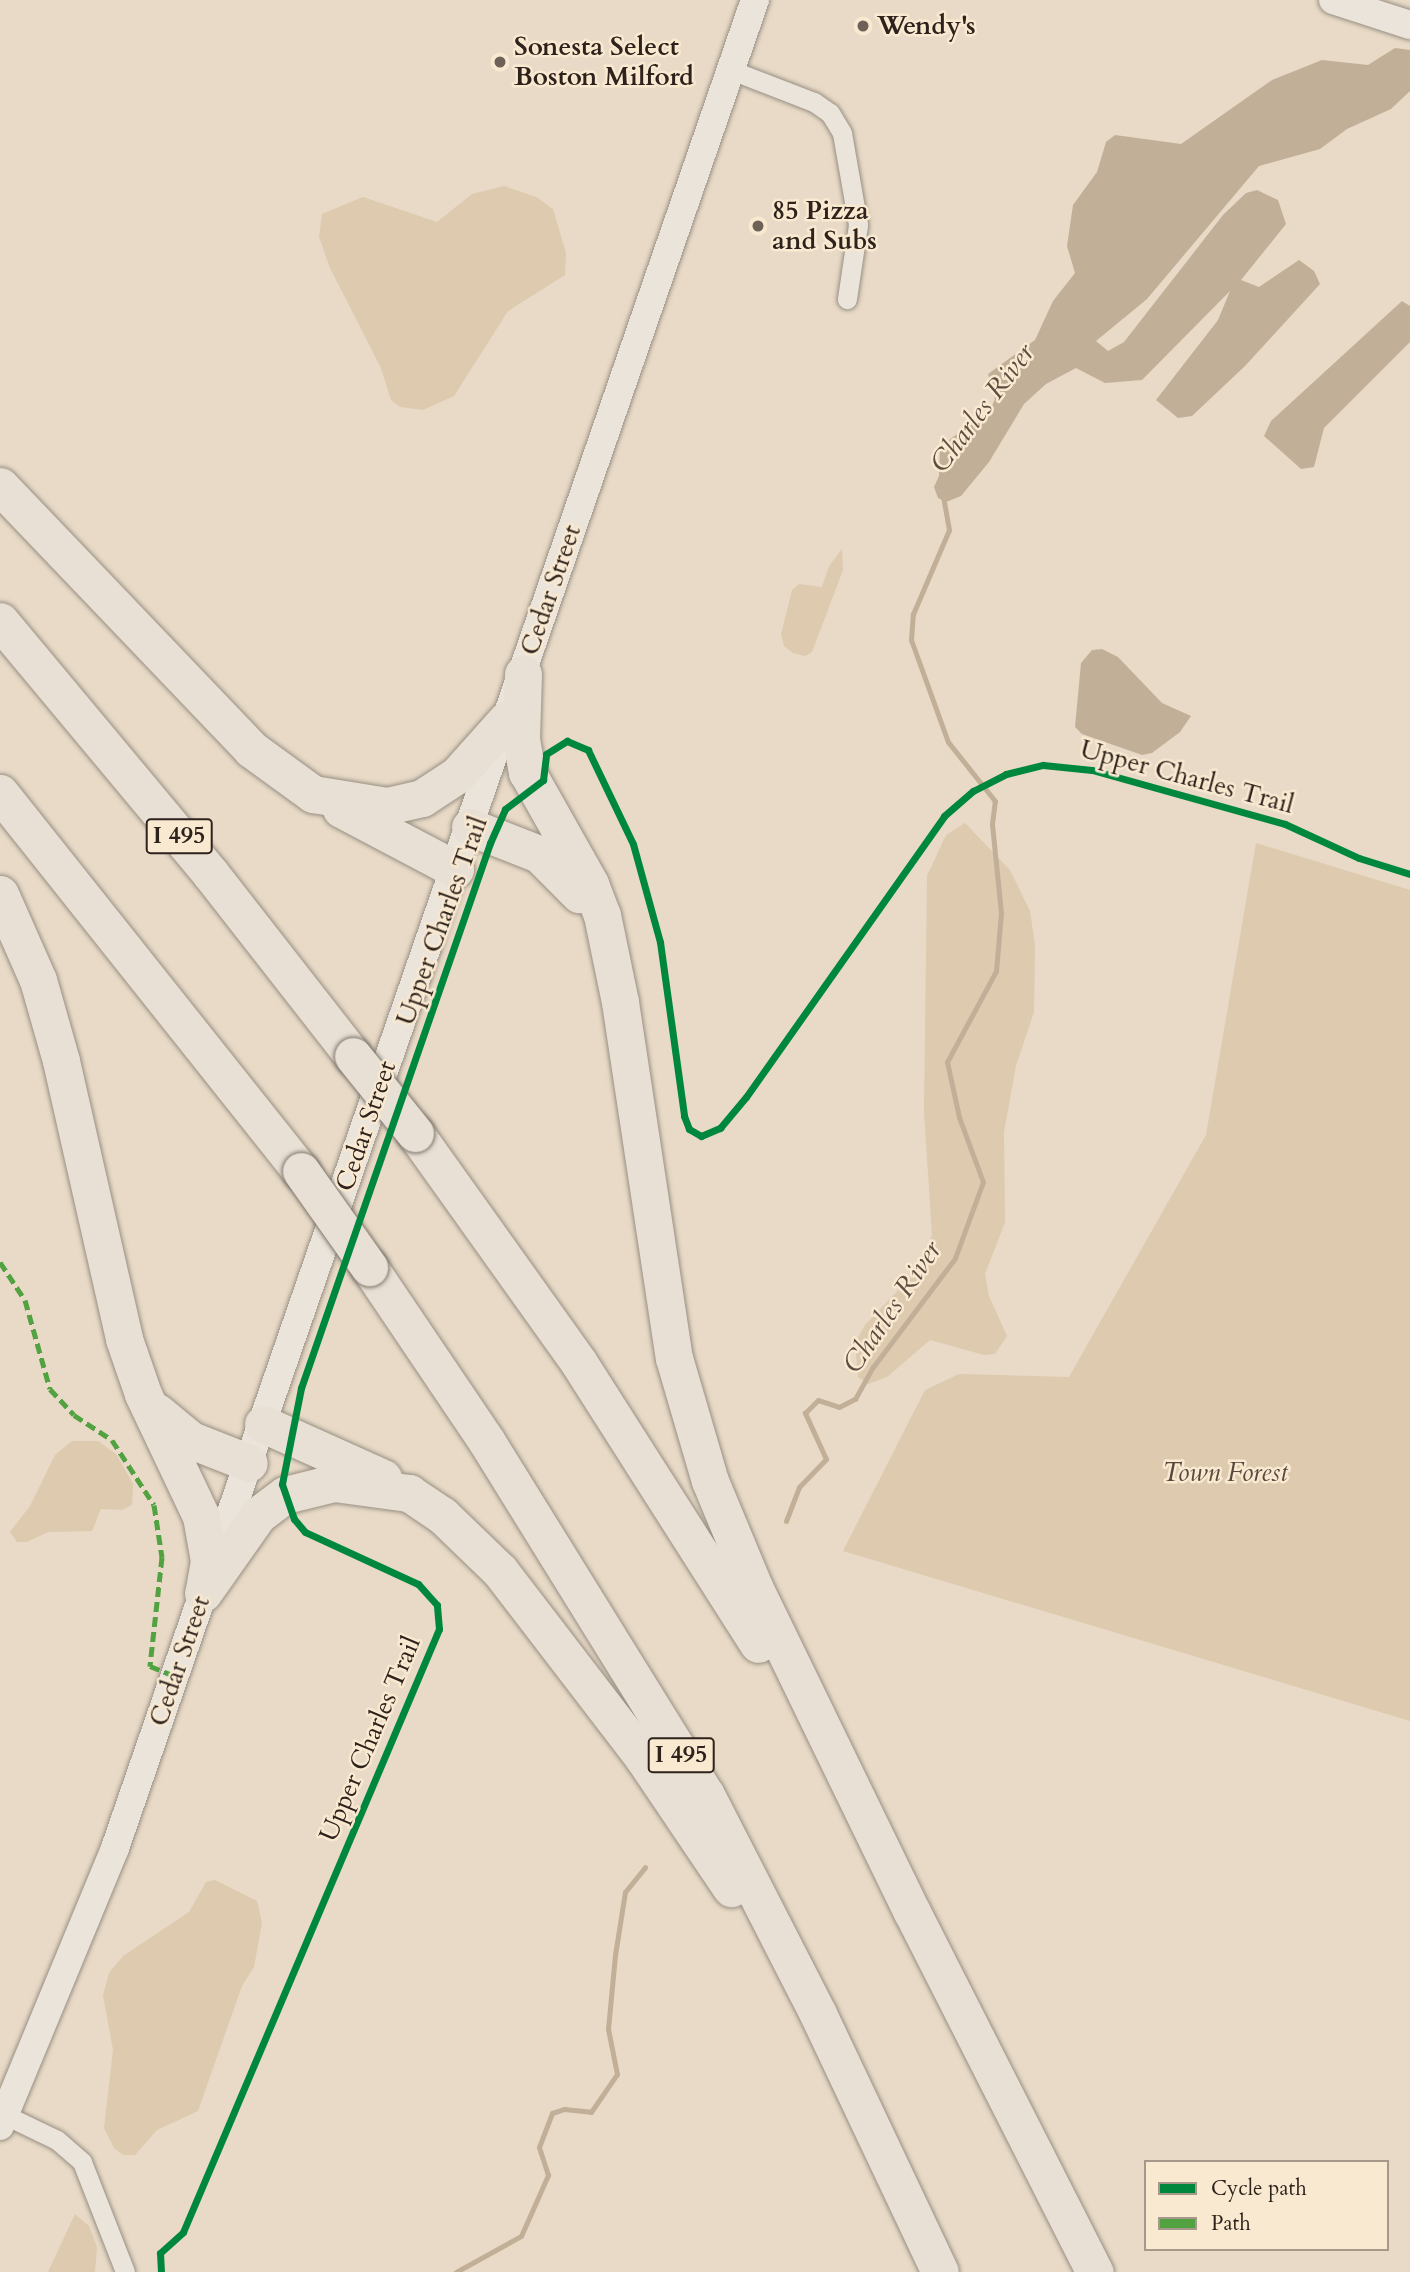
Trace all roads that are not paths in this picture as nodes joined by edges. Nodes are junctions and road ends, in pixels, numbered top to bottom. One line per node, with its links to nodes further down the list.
1 (755, 0): 4 (main road, Cedar Street)
2 (1333, 0): 3 (main road)
3 (1410, 25)
4 (731, 70): 5 (street); 8 (main road, Cedar Street)
5 (847, 299)
6 (0, 486): 11 (highway)
7 (0, 621): 21 (highway, I 495, bridge)
8 (523, 674): 9 (main road, Cedar Street); 15 (highway)
9 (507, 719): 11 (highway); 12 (main road, Cedar Street)
10 (0, 793): 22 (highway, I 495, bridge)
11 (313, 794): 13 (highway)
12 (470, 827): 13 (main road, Cedar Street); 15 (highway)
13 (455, 869): 17 (main road, Cedar Street)
14 (0, 894): 16 (highway)
15 (607, 944): 21 (highway)
16 (143, 1394): 18 (highway); 20 (highway)
17 (263, 1424): 18 (main road, Cedar Street); 19 (highway)
18 (249, 1463): 20 (main road, Cedar Street)
19 (409, 1493): 20 (highway); 22 (highway)
20 (203, 1593): 23 (main road, Cedar Street)
21 (912, 1912): 26 (highway, I 495)
22 (818, 2014): 25 (highway, I 495)
23 (2, 2120): 24 (street)
24 (125, 2272)
25 (940, 2272)
26 (1094, 2272)

